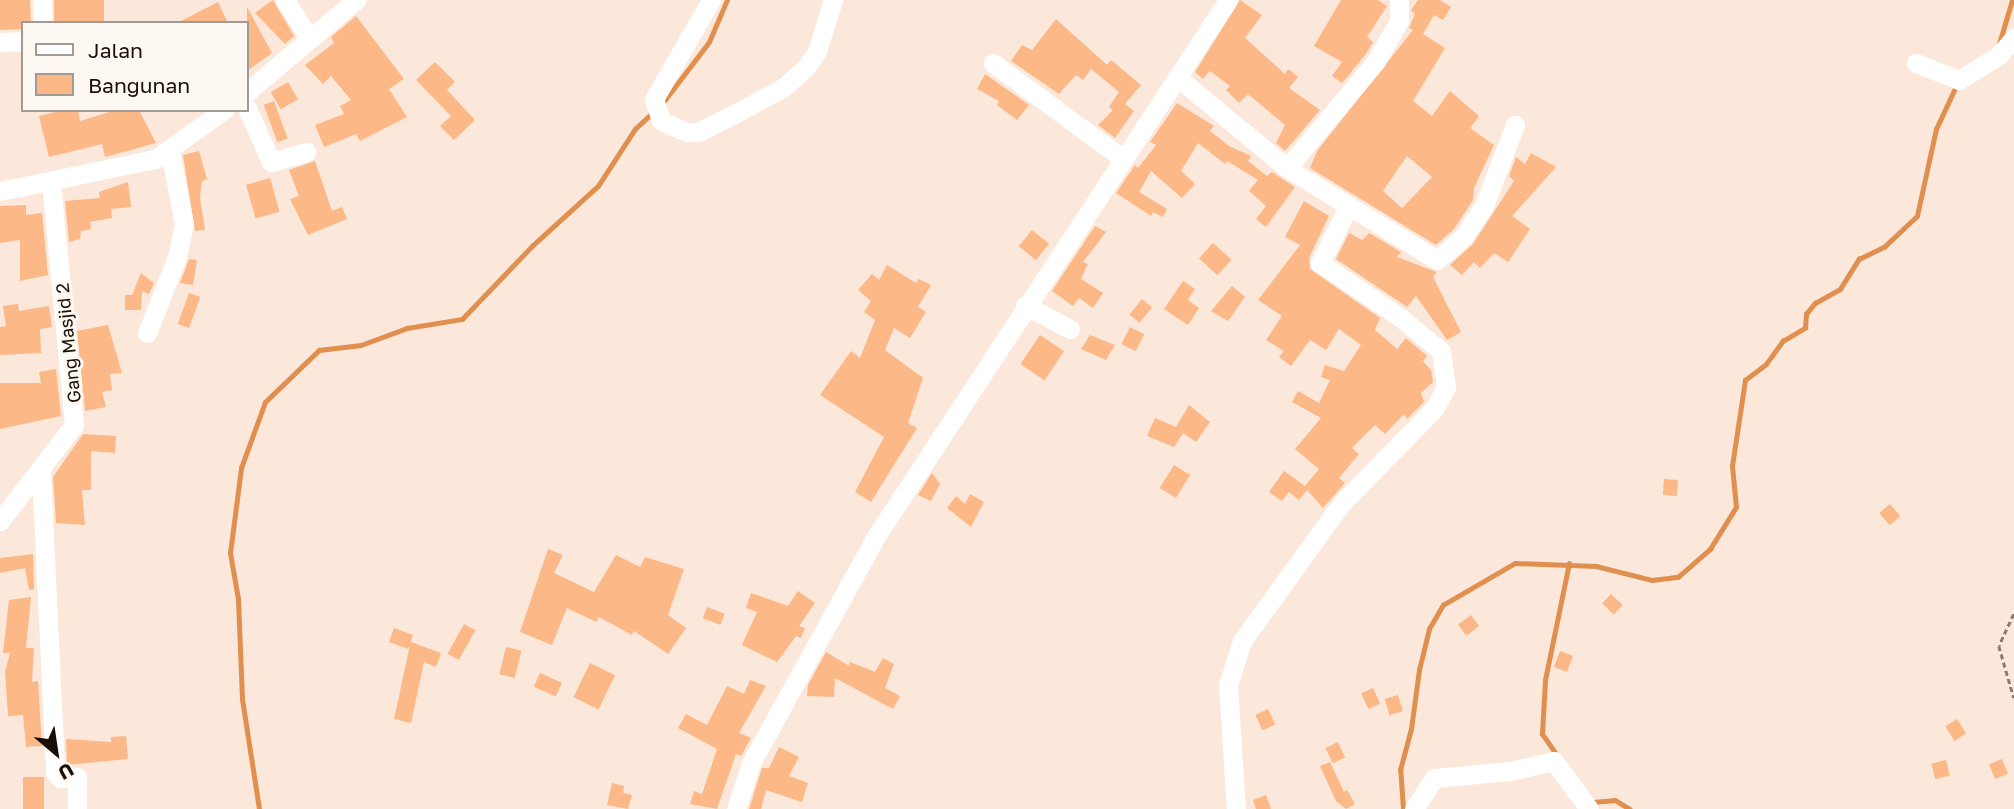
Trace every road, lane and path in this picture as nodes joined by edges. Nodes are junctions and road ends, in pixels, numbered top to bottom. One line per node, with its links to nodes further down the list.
1 (42, 0): 8 (street)
2 (285, 0): 9 (street)
3 (356, 0): 9 (street)
4 (711, 0): 5 (street)
5 (834, 0)
6 (1399, 0): 23 (street)
7 (1226, 1): 15 (street)
8 (43, 21)
9 (310, 38): 16 (street)
10 (2014, 38): 14 (street)
11 (21, 41): 12 (street)
12 (0, 42)
13 (993, 62): 22 (street)
14 (1916, 63)
15 (1177, 78): 22 (street); 23 (street)
16 (248, 91)
17 (248, 110): 21 (street)
18 (221, 112): 20 (street)
19 (1515, 125): 26 (street)
20 (170, 151): 24 (street); 29 (street)
21 (307, 152)
22 (1122, 158): 27 (street)
23 (1287, 169): 26 (street)
24 (51, 182): 25 (street); 30 (street, Gang Masjid 2)
25 (0, 191)
26 (1348, 206): 36 (street)
27 (1025, 305): 28 (street); 35 (street)
28 (1070, 329)
29 (147, 333)
30 (41, 472): 31 (street, Gang Masjid 2); 34 (street)
31 (0, 521)
32 (2014, 614): 33 (path)
33 (2014, 698)
34 (77, 809)
35 (736, 809)
36 (1236, 809)
37 (1414, 809): 38 (street)
38 (1589, 809)

